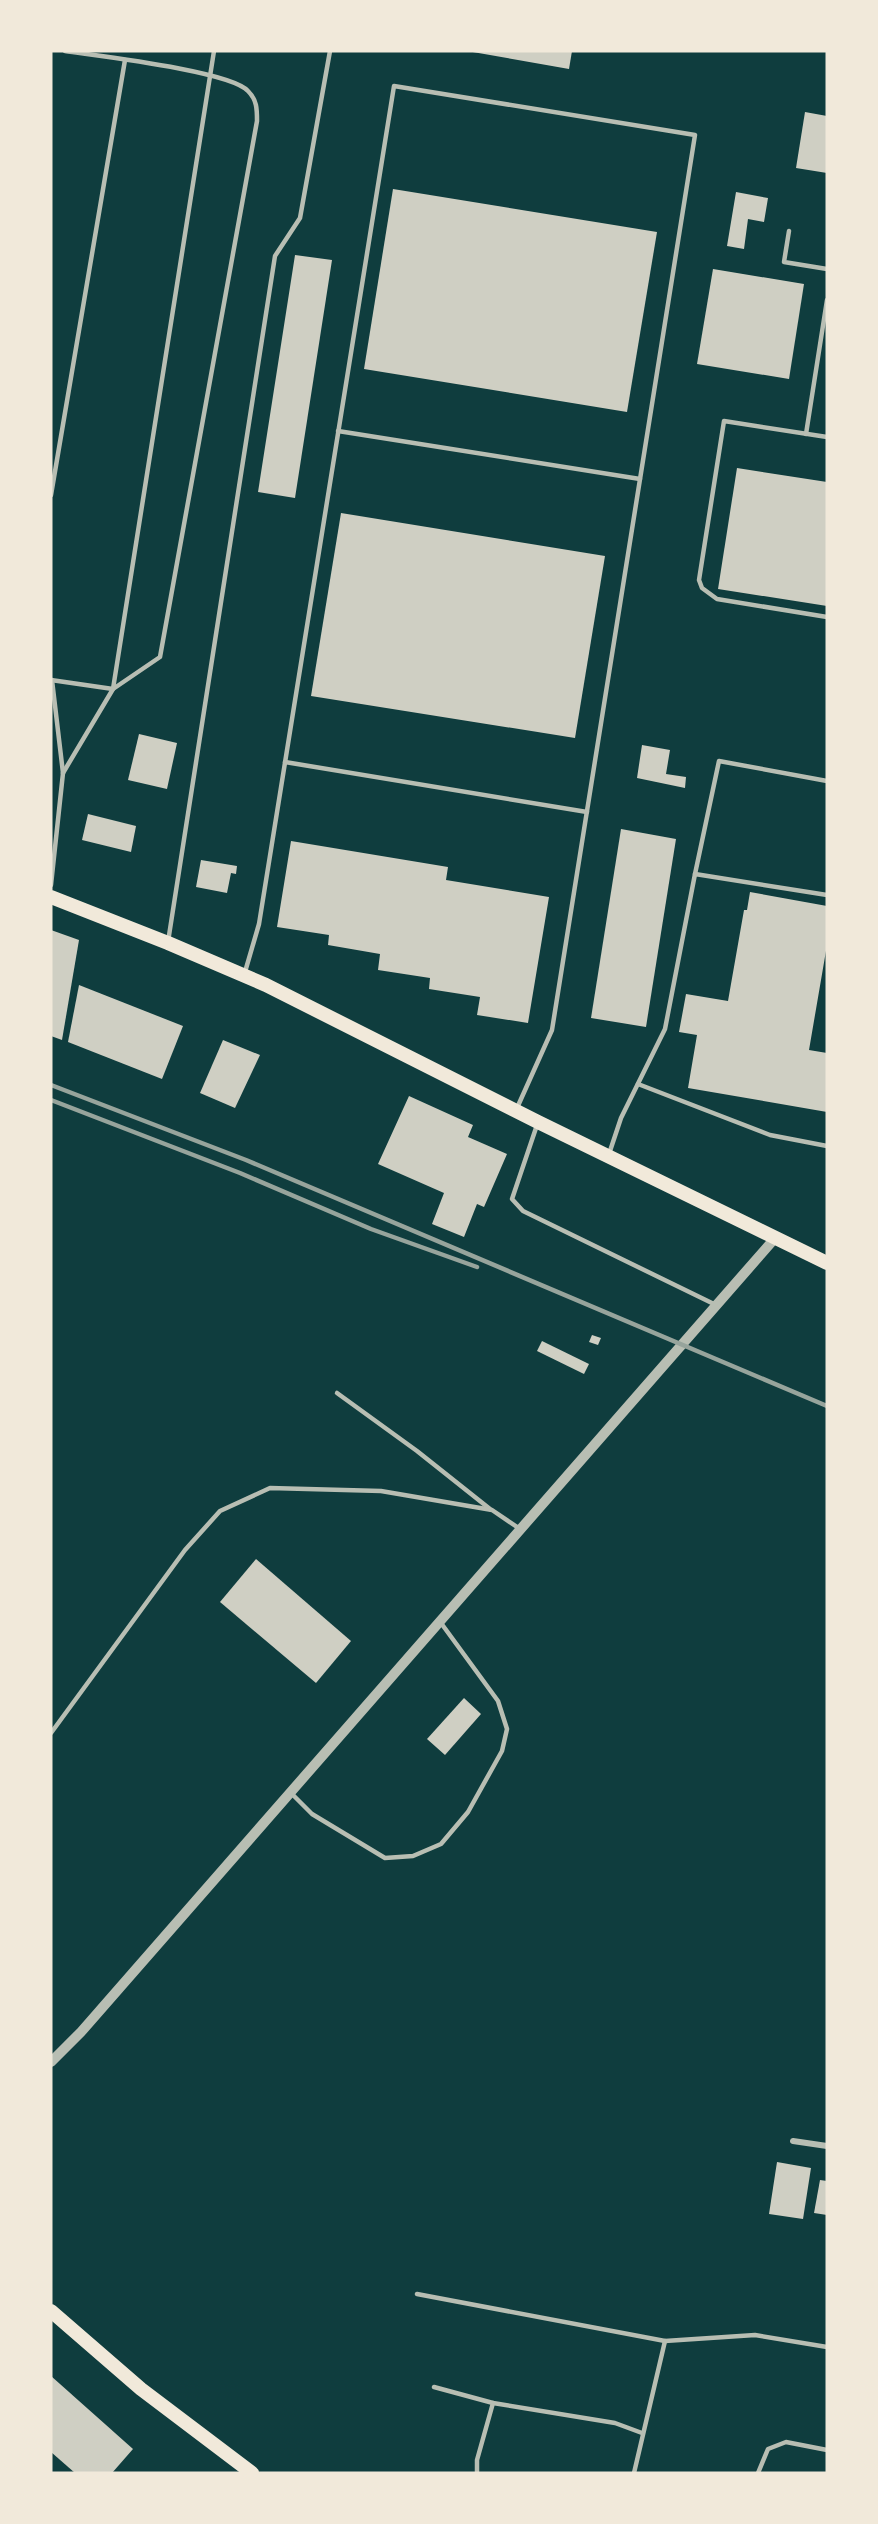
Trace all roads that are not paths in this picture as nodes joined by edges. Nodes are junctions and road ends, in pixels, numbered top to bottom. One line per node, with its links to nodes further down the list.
1 (65, 51): 4 (lane)
2 (214, 51): 5 (lane)
3 (330, 51): 25 (lane)
4 (125, 60): 5 (lane); 13 (lane)
5 (211, 75): 16 (lane); 16 (lane)
6 (789, 231): 7 (lane)
7 (827, 269)
8 (827, 300): 10 (lane)
9 (338, 430): 12 (lane); 12 (lane); 17 (lane)
10 (806, 434): 11 (lane); 14 (lane)
11 (827, 437)
12 (640, 479): 20 (lane)
13 (51, 495)
14 (827, 617)
15 (52, 680): 16 (lane); 18 (lane)
16 (113, 689): 18 (lane)
17 (285, 762): 20 (lane); 26 (lane)
18 (63, 773): 22 (lane)
19 (827, 781): 21 (lane)
20 (587, 812): 28 (lane)
21 (695, 874): 23 (lane); 27 (lane)
22 (51, 885)
23 (827, 895)
24 (51, 897): 25 (main road)
25 (168, 943): 26 (main road)
26 (244, 975): 28 (main road)
27 (638, 1083): 30 (lane); 31 (lane)
28 (516, 1110): 29 (main road)
29 (538, 1122): 31 (main road); 34 (lane)
30 (827, 1146)
31 (608, 1156): 32 (main road)
32 (776, 1237): 33 (main road); 34 (street)
33 (827, 1263)
34 (716, 1305): 37 (street)
35 (337, 1393): 36 (lane)
36 (492, 1510): 37 (lane); 39 (lane)
37 (520, 1529): 38 (street)
38 (439, 1621): 40 (street); 40 (lane)
39 (51, 1733)
40 (289, 1791): 41 (street)
41 (51, 2062)
42 (793, 2141): 43 (street)
43 (827, 2146)
44 (417, 2294): 46 (lane)
45 (51, 2311): 52 (main road)
46 (665, 2341): 47 (lane); 50 (lane)
47 (827, 2348)
48 (434, 2387): 49 (lane)
49 (493, 2403): 50 (lane); 53 (lane)
50 (642, 2433): 54 (lane)
51 (827, 2450): 55 (lane)
52 (252, 2473)
53 (477, 2473)
54 (634, 2473)
55 (758, 2473)

